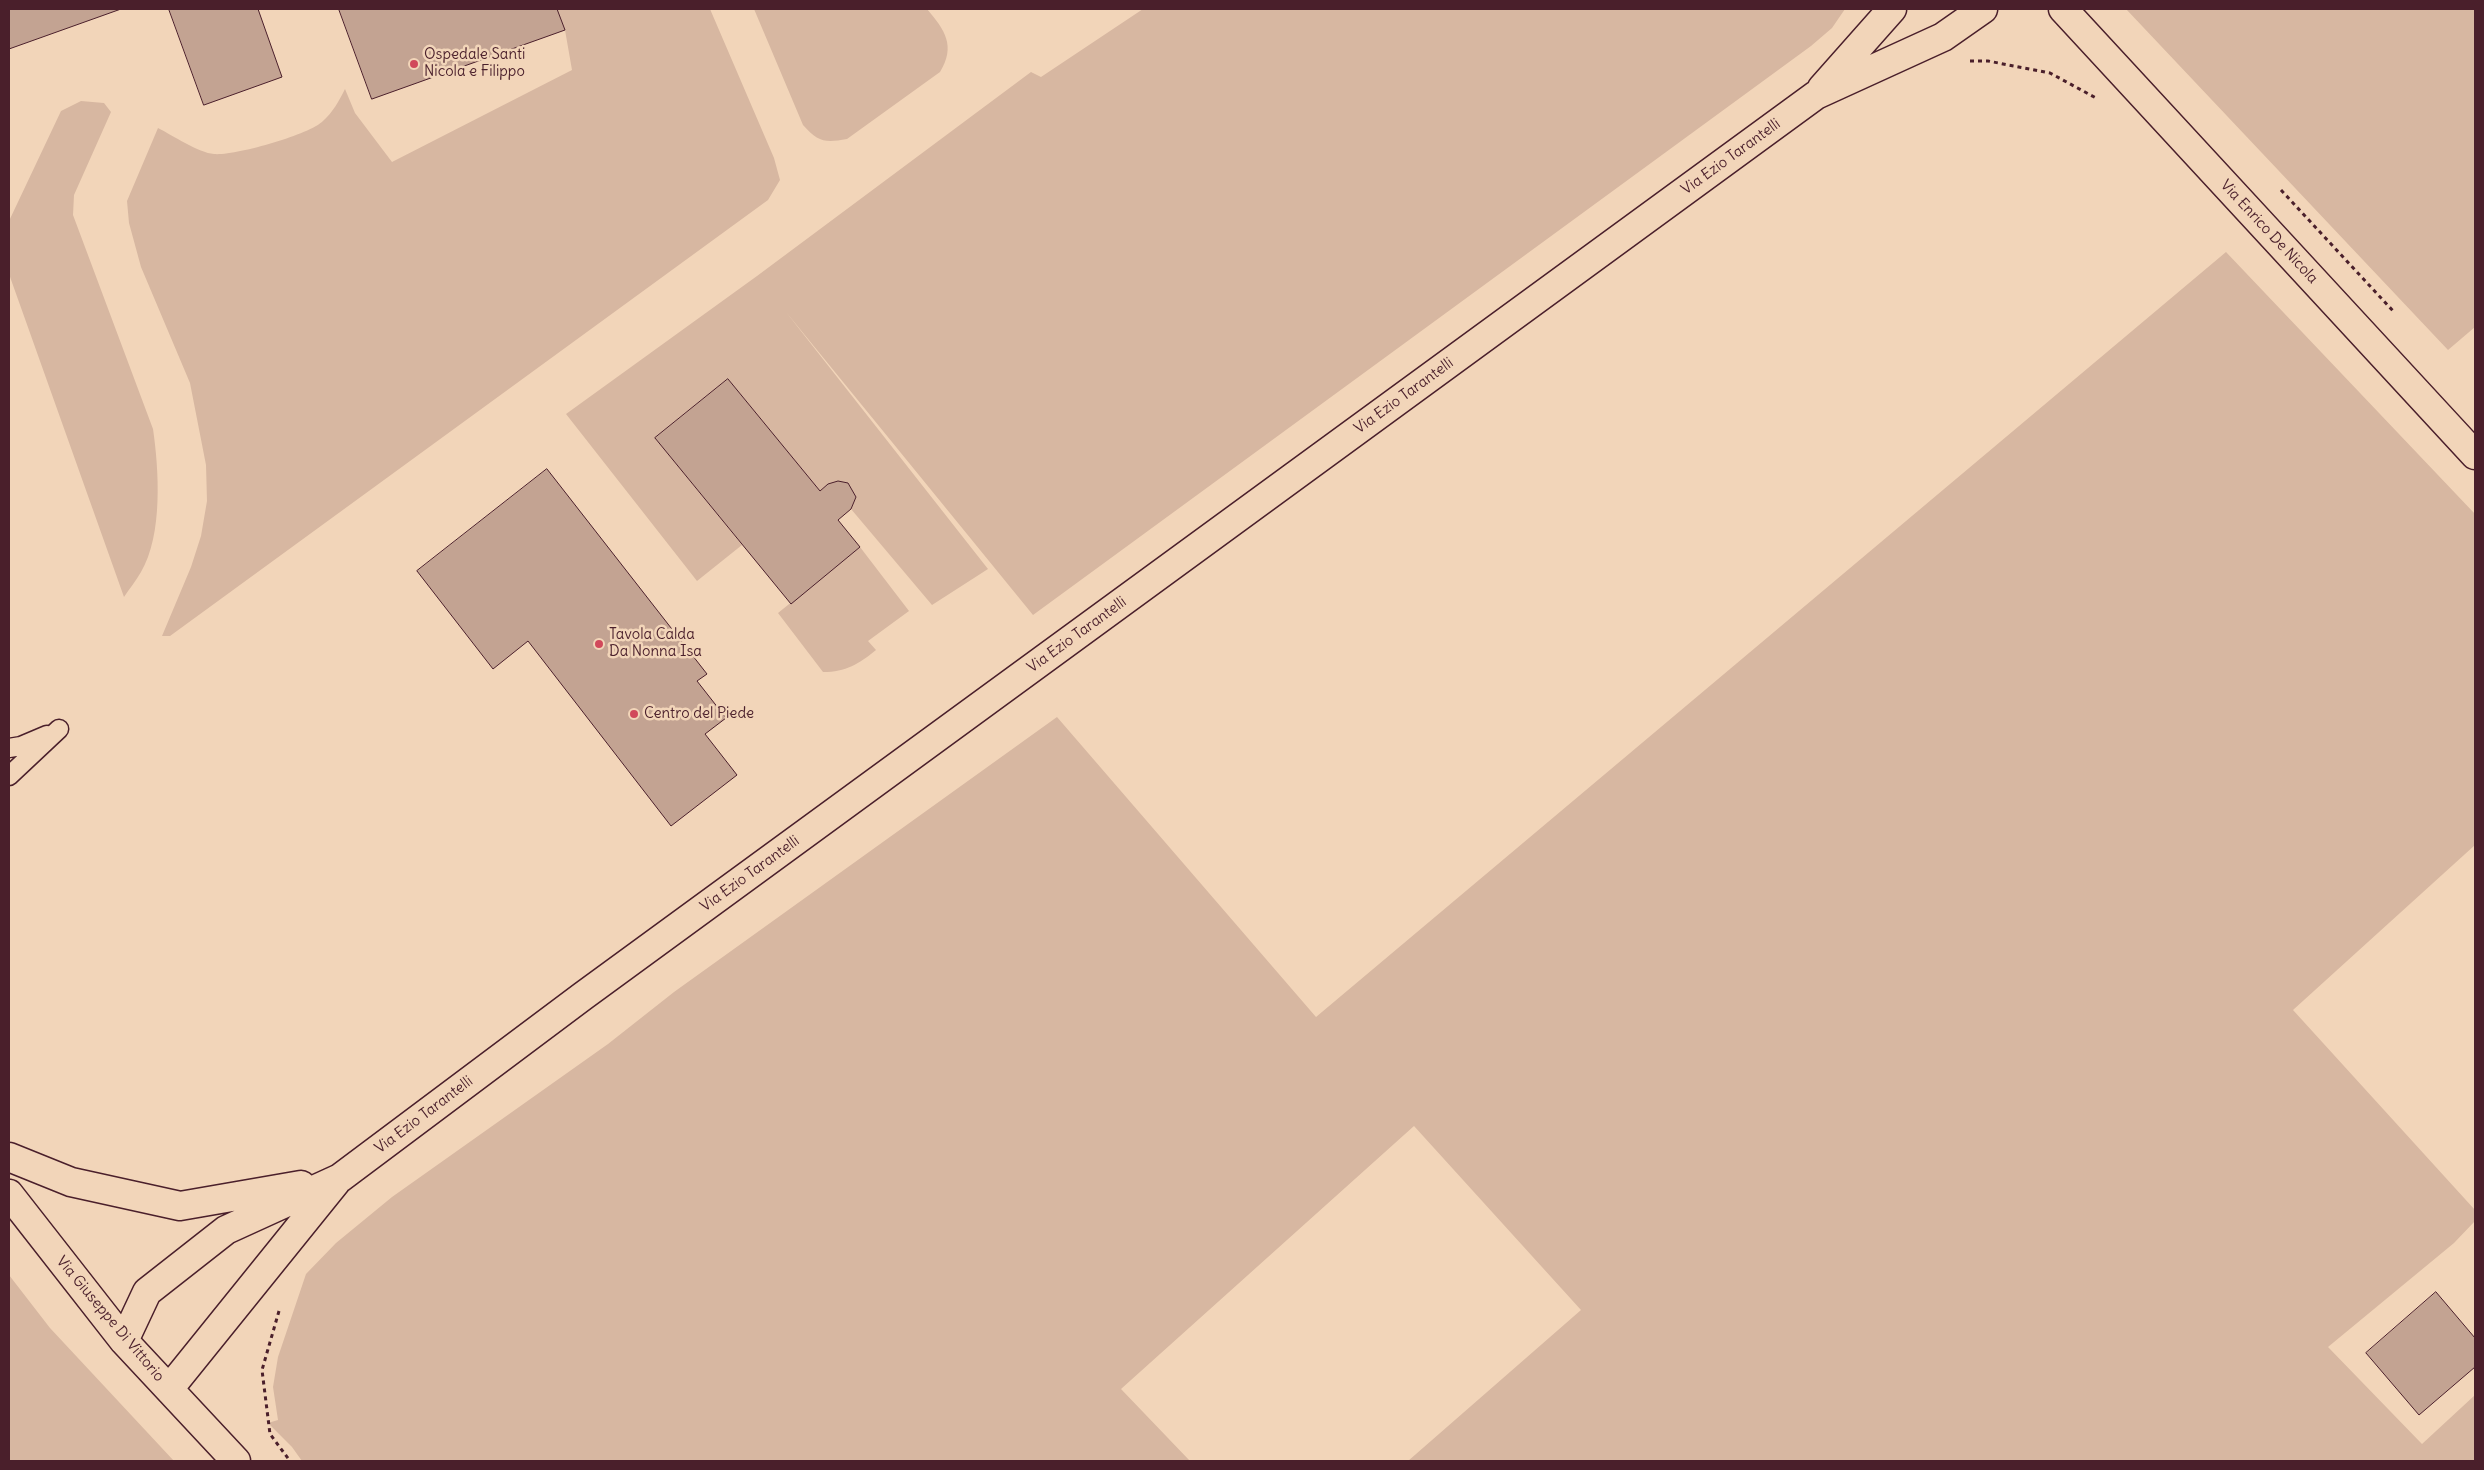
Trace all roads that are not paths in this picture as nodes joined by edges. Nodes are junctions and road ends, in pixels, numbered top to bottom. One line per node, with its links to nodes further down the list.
1 (1892, 9): 4 (street)
2 (1983, 9): 4 (street)
3 (2063, 9): 5 (street, Via Enrico De Nicola)
4 (1816, 95): 9 (street, Via Ezio Tarantelli)
5 (2475, 455)
6 (9, 748): 7 (lane)
7 (9, 776)
8 (9, 1158): 9 (street)
9 (340, 1178): 11 (street); 12 (street)
10 (9, 1194): 11 (street, Via Giuseppe Di Vittorio)
11 (124, 1341): 12 (street, Via Giuseppe Di Vittorio)
12 (169, 1390): 13 (street, Via Giuseppe Di Vittorio)
13 (236, 1461)

